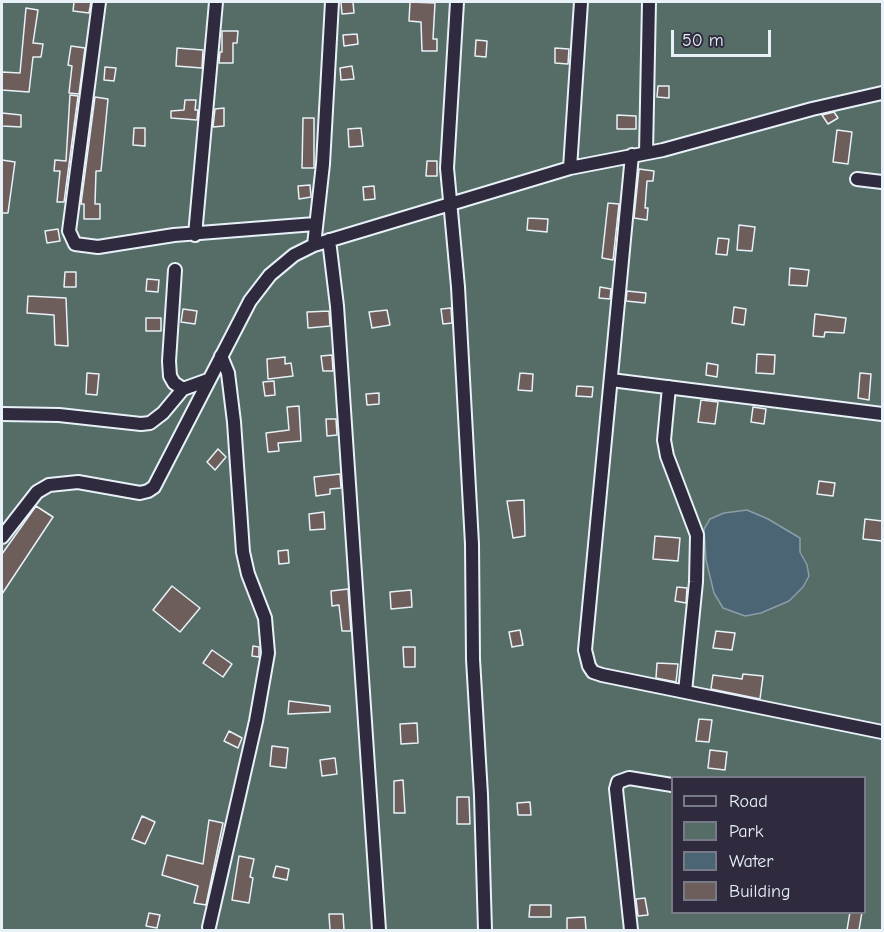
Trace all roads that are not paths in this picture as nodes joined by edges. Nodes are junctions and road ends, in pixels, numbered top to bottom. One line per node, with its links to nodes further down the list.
1 (99, 2): 15 (street)
2 (216, 2): 15 (street)
3 (332, 2): 14 (street)
4 (456, 2): 13 (street)
5 (582, 2): 10 (street)
6 (650, 2): 8 (street)
7 (882, 93): 8 (street)
8 (646, 153): 9 (street)
9 (632, 155): 10 (street); 21 (street)
10 (570, 168): 13 (street)
11 (857, 179): 12 (street)
12 (882, 182)
13 (449, 204): 16 (street); 32 (street)
14 (315, 224): 15 (street); 17 (street)
15 (195, 235)
16 (329, 240): 17 (street); 31 (street)
17 (314, 245): 19 (street)
18 (175, 270): 23 (street)
19 (221, 356): 20 (street); 30 (street)
20 (208, 380): 23 (street); 26 (street)
21 (611, 380): 22 (street); 27 (street)
22 (669, 387): 25 (street); 27 (street)
23 (183, 389): 24 (street)
24 (2, 414)
25 (882, 414)
26 (2, 537)
27 (685, 692): 28 (street)
28 (882, 732)
29 (671, 785): 33 (street)
30 (208, 927)
31 (379, 930)
32 (485, 930)
33 (631, 930)

